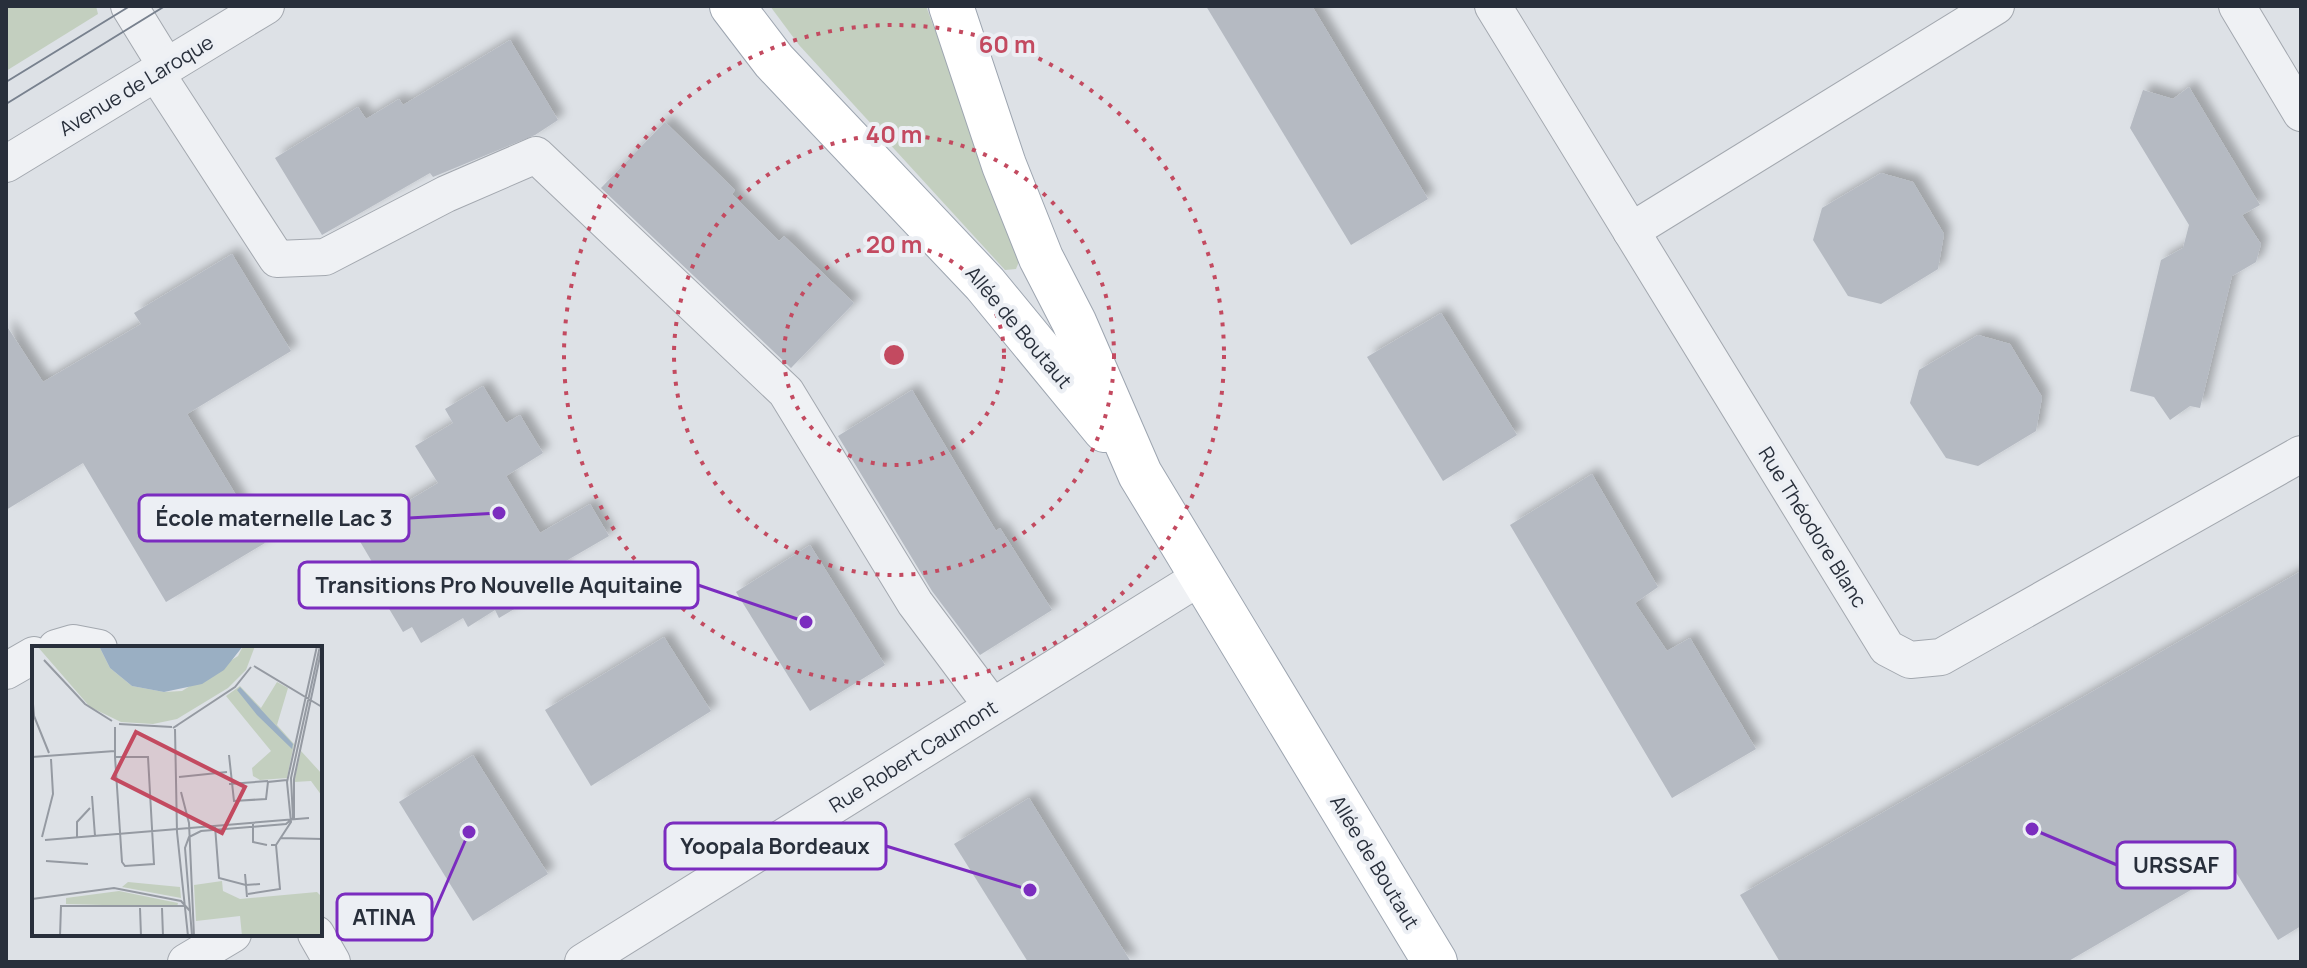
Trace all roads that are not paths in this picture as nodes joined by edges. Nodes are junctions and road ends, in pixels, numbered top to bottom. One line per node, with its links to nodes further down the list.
1 (129, 6): 8 (street)
2 (266, 6): 8 (street, Avenue de Laroque)
3 (732, 6): 13 (main road, Allée de Boutaut)
4 (951, 6): 13 (main road, Allée de Boutaut)
5 (1493, 6): 11 (street, Rue Théodore Blanc)
6 (1996, 6): 11 (street)
7 (2237, 6): 9 (street)
8 (161, 69): 10 (street, Avenue de Laroque); 17 (street)
9 (2301, 113)
10 (6, 164)
11 (1631, 231): 12 (street, Rue Théodore Blanc)
12 (2301, 454)
13 (1140, 474): 14 (main road, Allée de Boutaut)
14 (1202, 576): 17 (street, Rue Robert Caumont); 23 (main road, Allée de Boutaut)
15 (32, 656): 16 (street)
16 (6, 671)
17 (992, 706): 22 (street, Rue Robert Caumont)
18 (230, 936): 20 (street)
19 (317, 936): 21 (street)
20 (186, 962)
21 (332, 962)
22 (583, 962)
23 (1435, 962)

